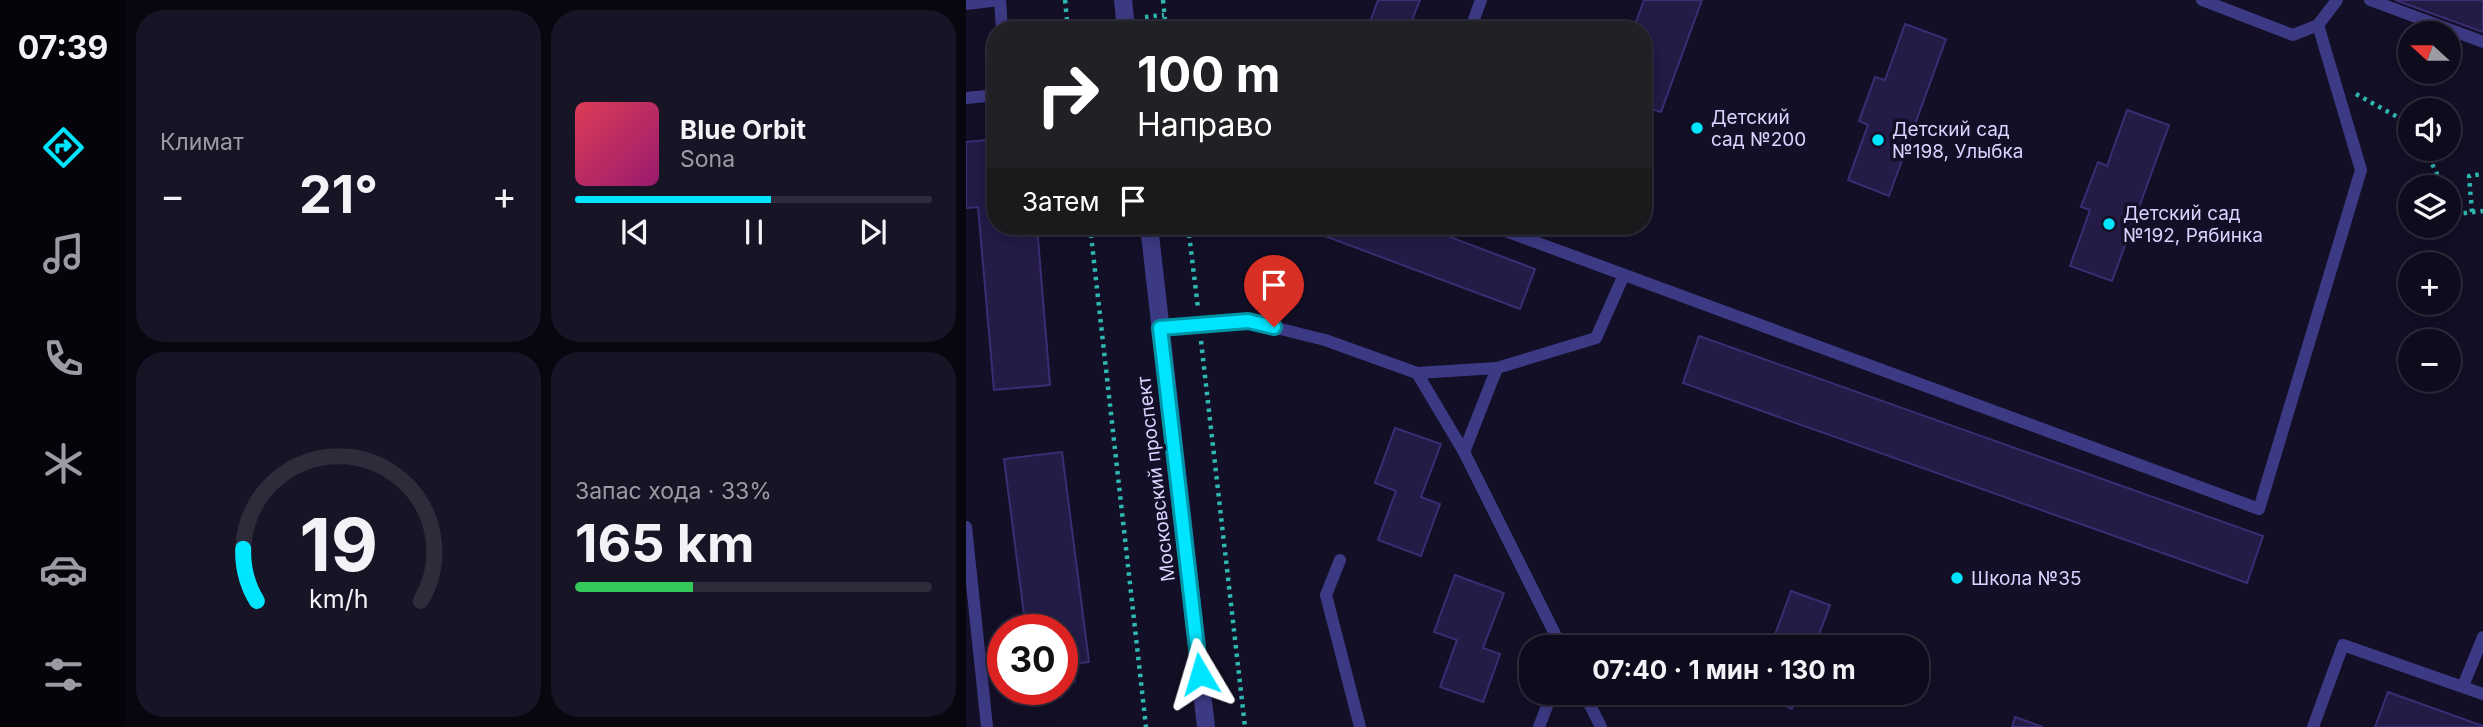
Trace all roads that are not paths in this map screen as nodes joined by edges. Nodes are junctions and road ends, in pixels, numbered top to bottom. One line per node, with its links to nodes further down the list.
1 (999, 0): 7 (lane); 8 (lane)
2 (1123, 0): 9 (street)
3 (1481, 0): 10 (lane)
4 (2202, 0): 11 (lane)
5 (2337, 0): 11 (lane)
6 (2370, 0): 12 (lane)
7 (966, 5)
8 (1001, 21)
9 (1125, 21)
10 (1473, 21)
11 (2318, 25): 17 (lane)
12 (2483, 42)
13 (987, 96): 14 (lane)
14 (966, 98)
15 (1150, 235): 18 (street, Московский проспект)
16 (1515, 235): 17 (lane)
17 (1623, 277): 19 (lane)
18 (1160, 328): 20 (lane); 33 (street, Московский проспект)
19 (1497, 368): 20 (lane); 21 (lane)
20 (1417, 373): 21 (lane)
21 (1464, 452): 24 (lane)
22 (966, 527): 27 (lane)
23 (1340, 560): 34 (lane)
24 (1556, 635)
25 (2483, 637): 28 (lane)
26 (966, 656): 27 (lane)
27 (980, 664): 32 (lane)
28 (2463, 686): 29 (lane); 37 (lane)
29 (2483, 694)
30 (1547, 705): 35 (lane)
31 (1590, 705): 36 (lane)
32 (987, 727)
33 (1206, 727)
34 (1360, 727)
35 (1539, 727)
36 (1601, 727)
37 (2313, 727)

